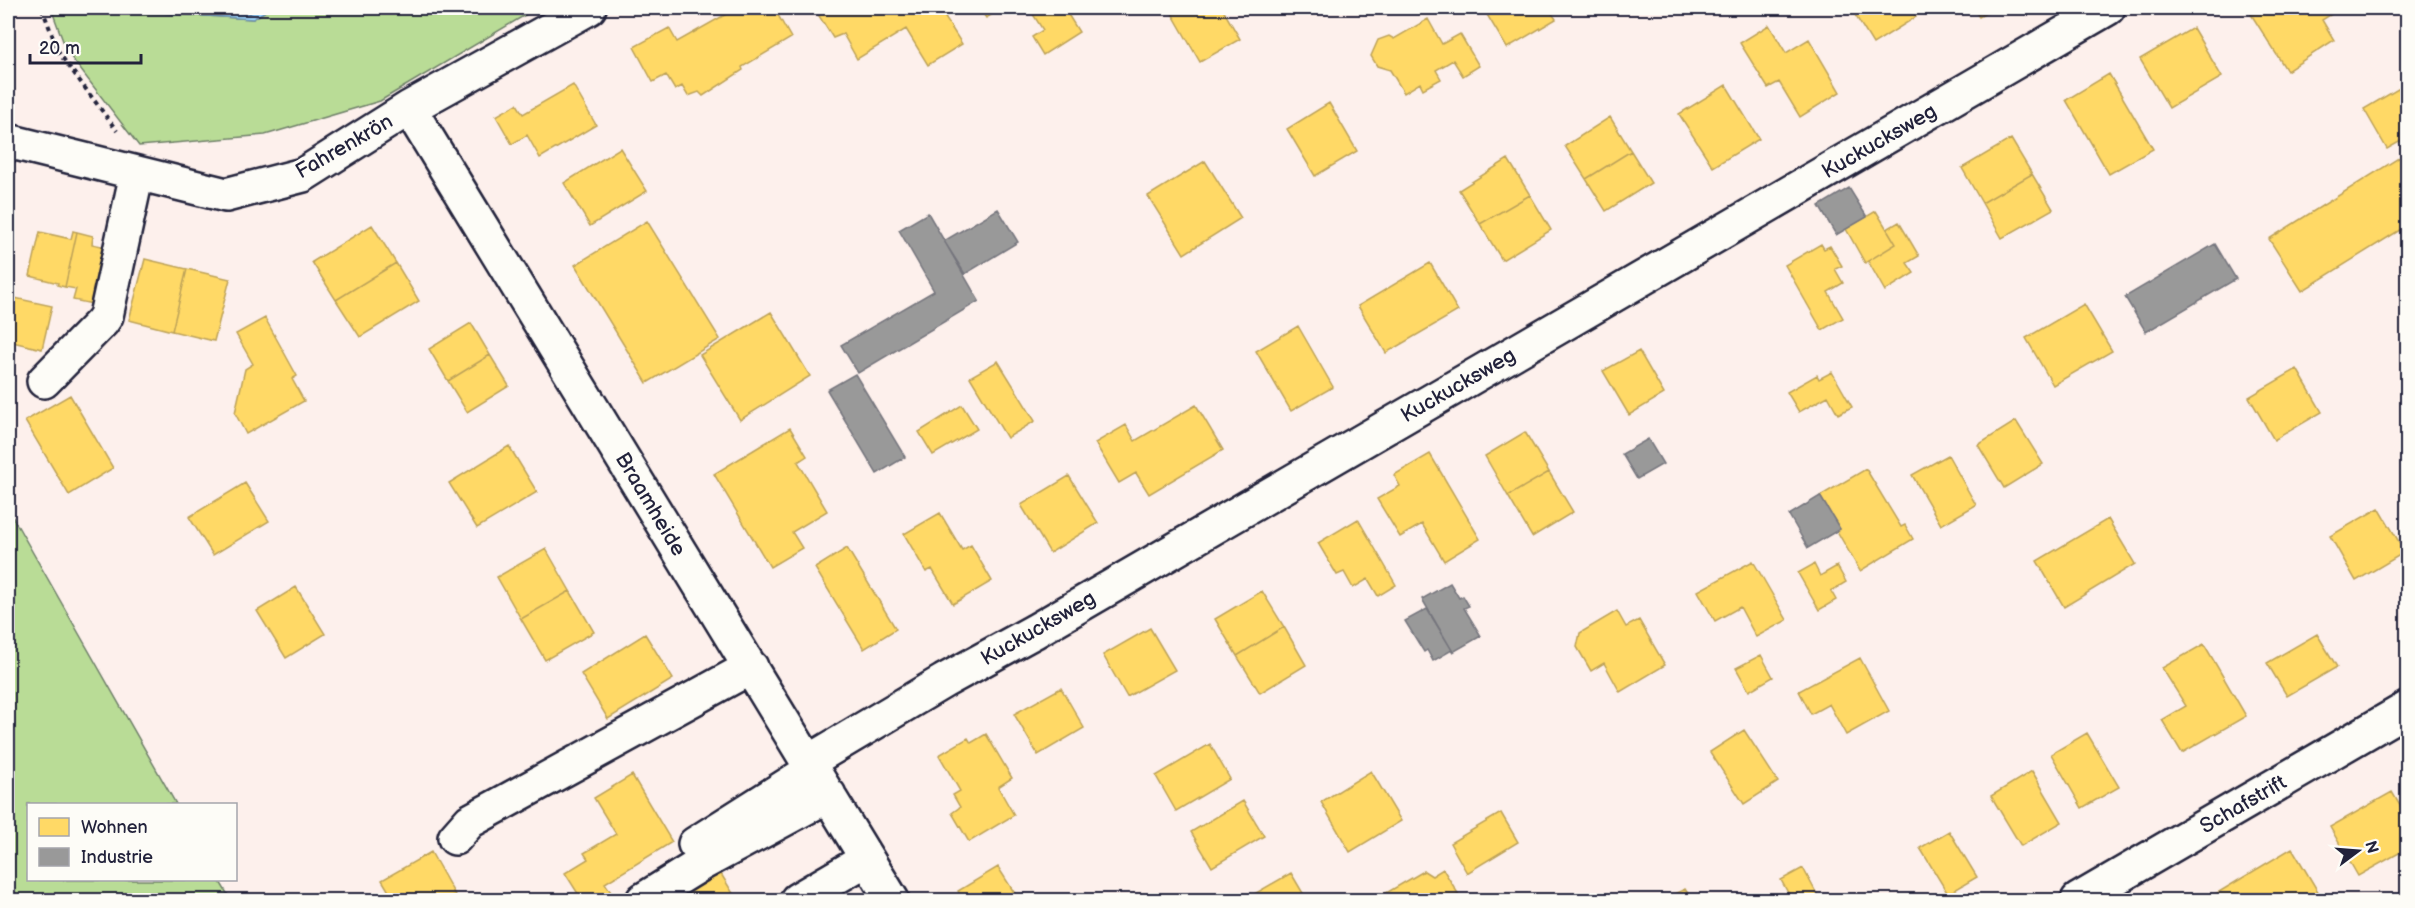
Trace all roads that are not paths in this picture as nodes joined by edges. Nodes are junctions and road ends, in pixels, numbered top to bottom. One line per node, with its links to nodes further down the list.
1 (589, 8): 3 (street, Fahrenkrön)
2 (2108, 8): 9 (street, Kuckucksweg)
3 (410, 108): 5 (street, Fahrenkrön); 7 (street, Braamheide)
4 (8, 141): 5 (street, Fahrenkrön)
5 (137, 173): 6 (street)
6 (44, 381)
7 (751, 667): 9 (street, Braamheide); 10 (street)
8 (2408, 708): 15 (street, Schafstrift)
9 (817, 775): 11 (street, Braamheide); 12 (street, Kuckucksweg)
10 (456, 838)
11 (867, 859): 13 (street); 14 (street, Braamheide)
12 (646, 888)
13 (797, 900)
14 (892, 900)
15 (2078, 900)

